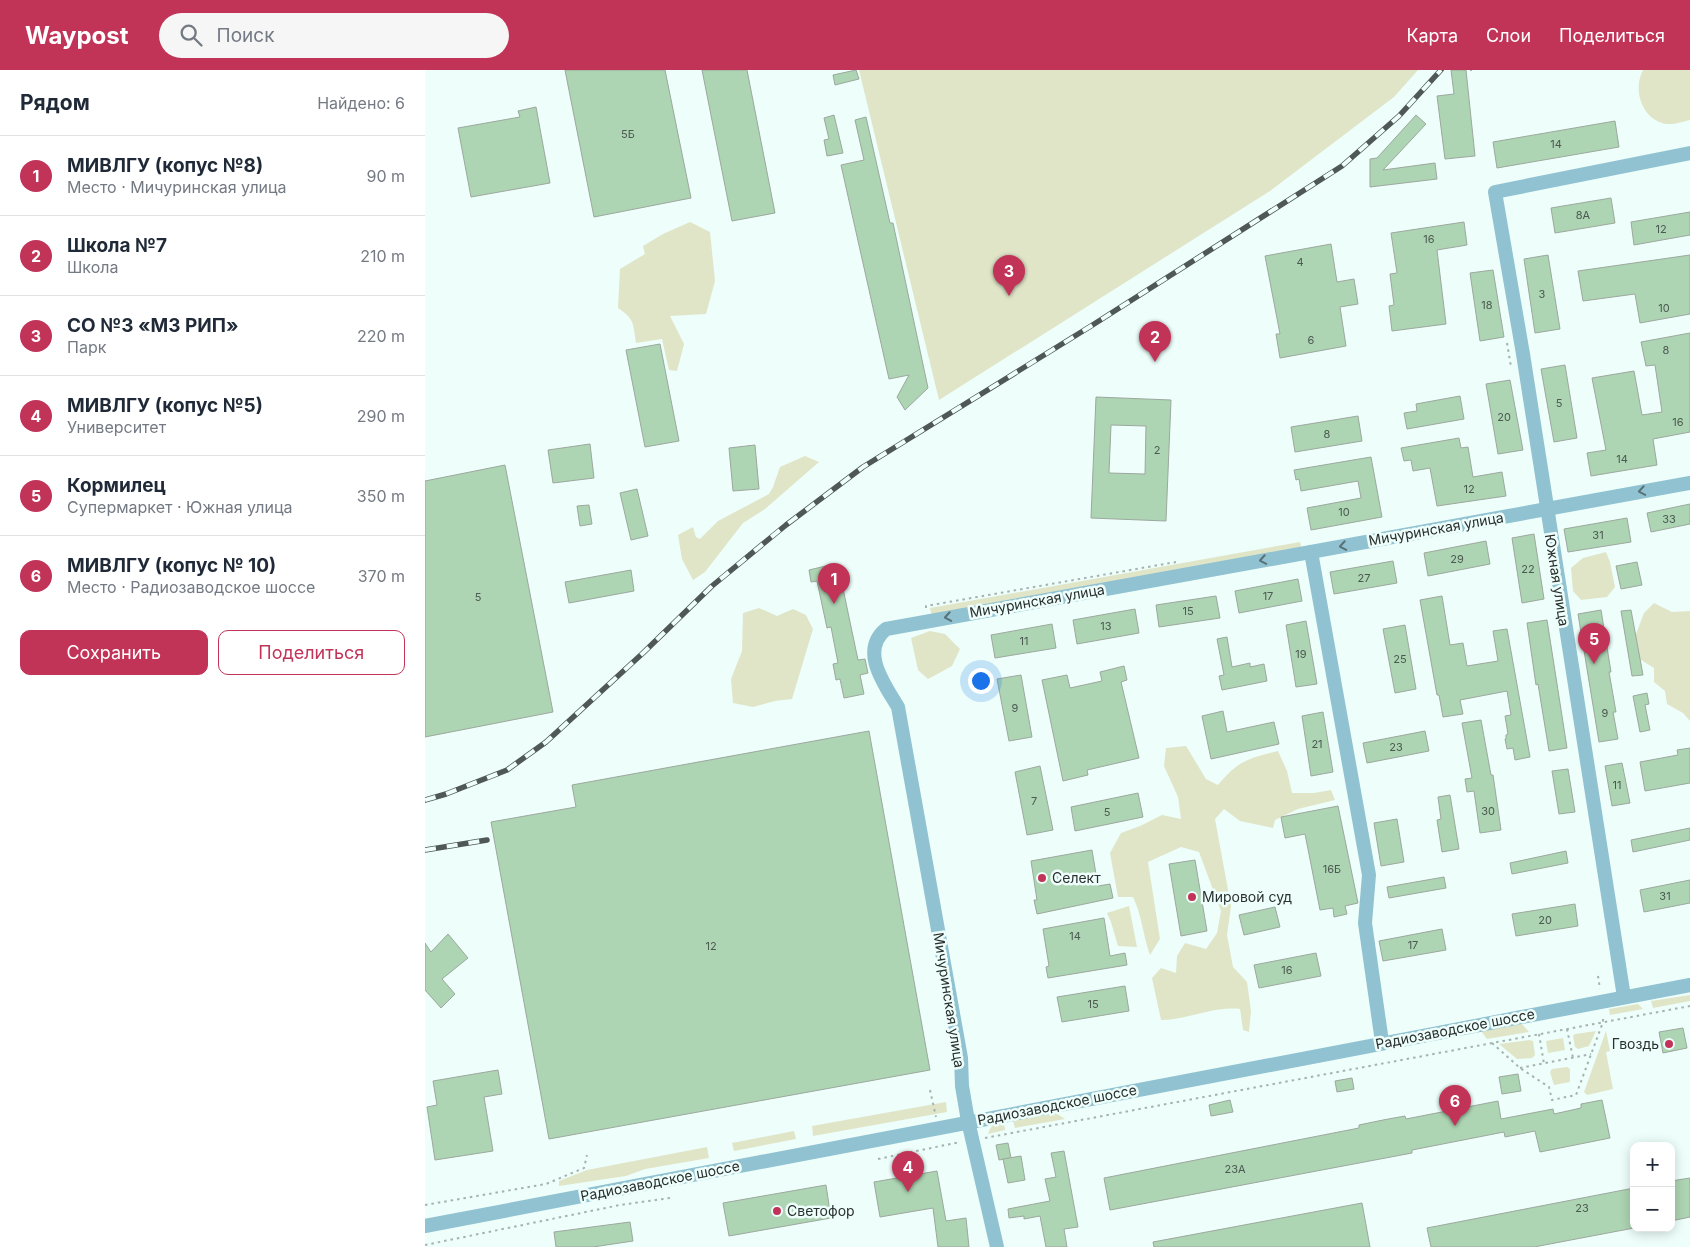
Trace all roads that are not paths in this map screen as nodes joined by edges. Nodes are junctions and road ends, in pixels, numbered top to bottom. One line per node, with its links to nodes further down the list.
1 (1690, 153): 3 (street, Южная улица)
2 (1690, 483): 3 (street, Мичуринская улица, one-way to 3)
3 (1546, 509): 4 (street, Мичуринская улица, one-way to 4); 6 (street, Южная улица)
4 (1311, 552): 7 (street); 8 (street, Мичуринская улица, one-way to 8)
5 (1690, 984): 6 (street, Радиозаводское шоссе)
6 (1624, 997): 7 (street, Радиозаводское шоссе)
7 (1383, 1042): 8 (street, Радиозаводское шоссе)
8 (968, 1121): 9 (street, Радиозаводское шоссе); 10 (street, Мичуринская улица)
9 (425, 1226)
10 (997, 1247)

